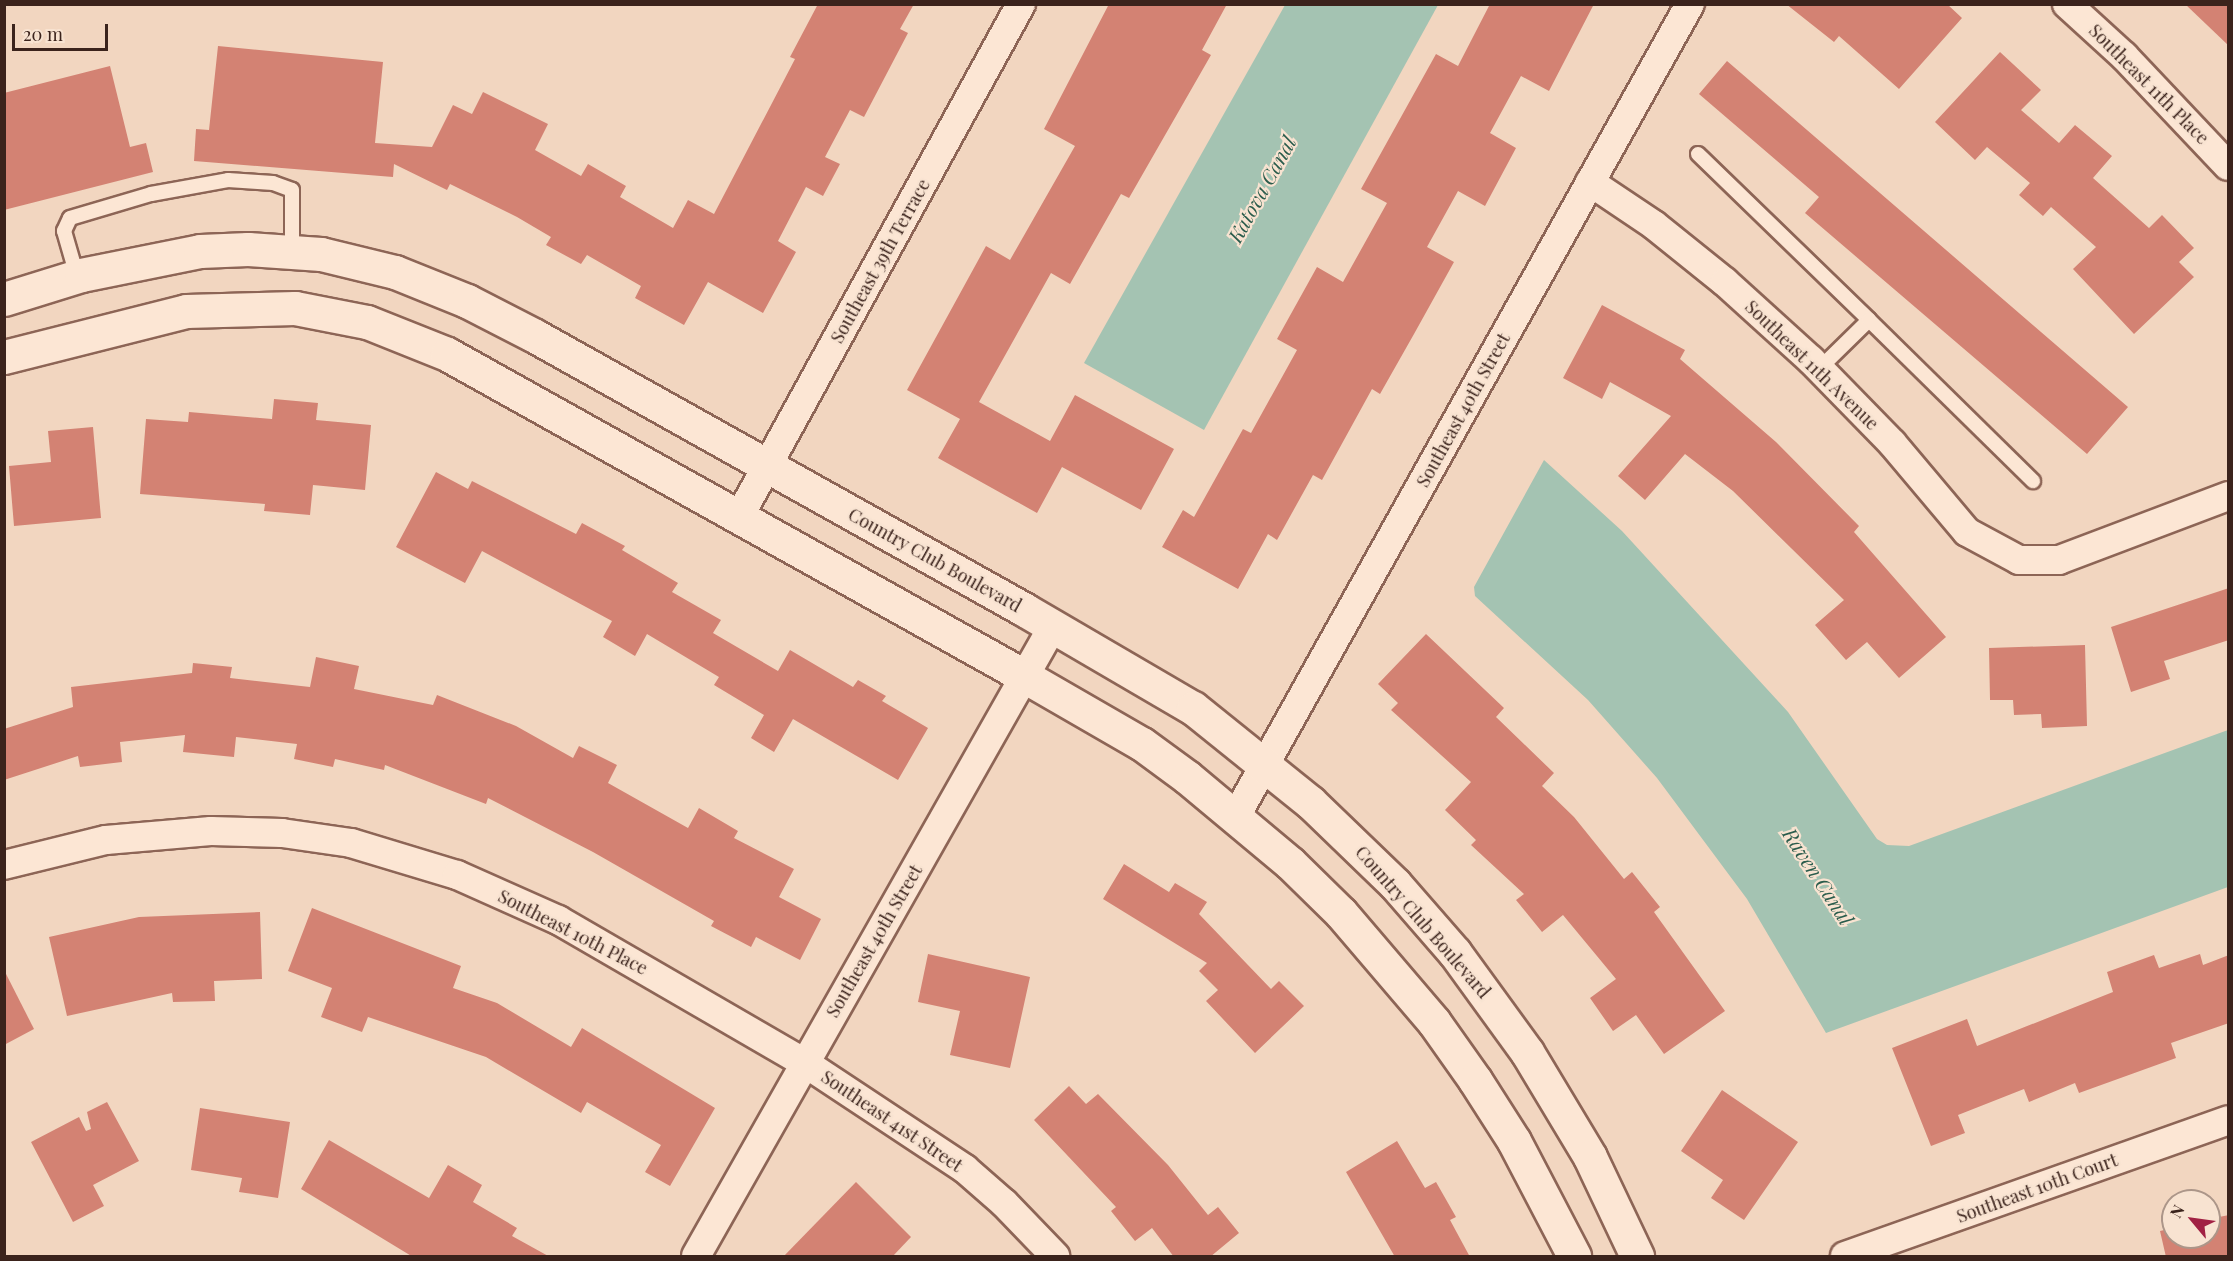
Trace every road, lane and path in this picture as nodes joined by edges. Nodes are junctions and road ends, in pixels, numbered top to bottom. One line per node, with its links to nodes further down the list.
1 (1021, 4): 13 (street, Southeast 39th Terrace)
2 (1690, 4): 6 (street, Southeast 40th Street)
3 (2067, 4): 5 (street, Southeast 11th Place)
4 (1698, 154): 10 (lane)
5 (2229, 166)
6 (1590, 182): 12 (street, Southeast 11th Avenue); 19 (street, Southeast 40th Street)
7 (292, 252): 8 (main road, Country Club Boulevard); 8 (lane); 13 (main road, Country Club Boulevard)
8 (77, 276): 9 (main road, Country Club Boulevard)
9 (4, 299)
10 (1869, 320): 12 (lane); 14 (lane)
11 (4, 357): 16 (main road)
12 (1819, 369): 15 (street, Southeast 11th Avenue)
13 (767, 466): 16 (street, Southeast 39th Terrace); 17 (main road, Country Club Boulevard)
14 (2033, 481)
15 (2229, 496)
16 (739, 517): 18 (main road)
17 (1053, 626): 18 (street, Southeast 40th Street); 19 (main road, Country Club Boulevard)
18 (1024, 676): 20 (main road); 22 (street, Southeast 40th Street)
19 (1265, 764): 20 (street, Southeast 40th Street); 27 (main road, Country Club Boulevard)
20 (1236, 816): 26 (main road)
21 (4, 865): 22 (street, Southeast 10th Place)
22 (806, 1063): 24 (street, Southeast 40th Street); 25 (street, Southeast 41st Street)
23 (2229, 1120): 28 (street, Southeast 10th Court)
24 (696, 1257)
25 (1055, 1257)
26 (1575, 1257)
27 (1637, 1257)
28 (1845, 1257)

